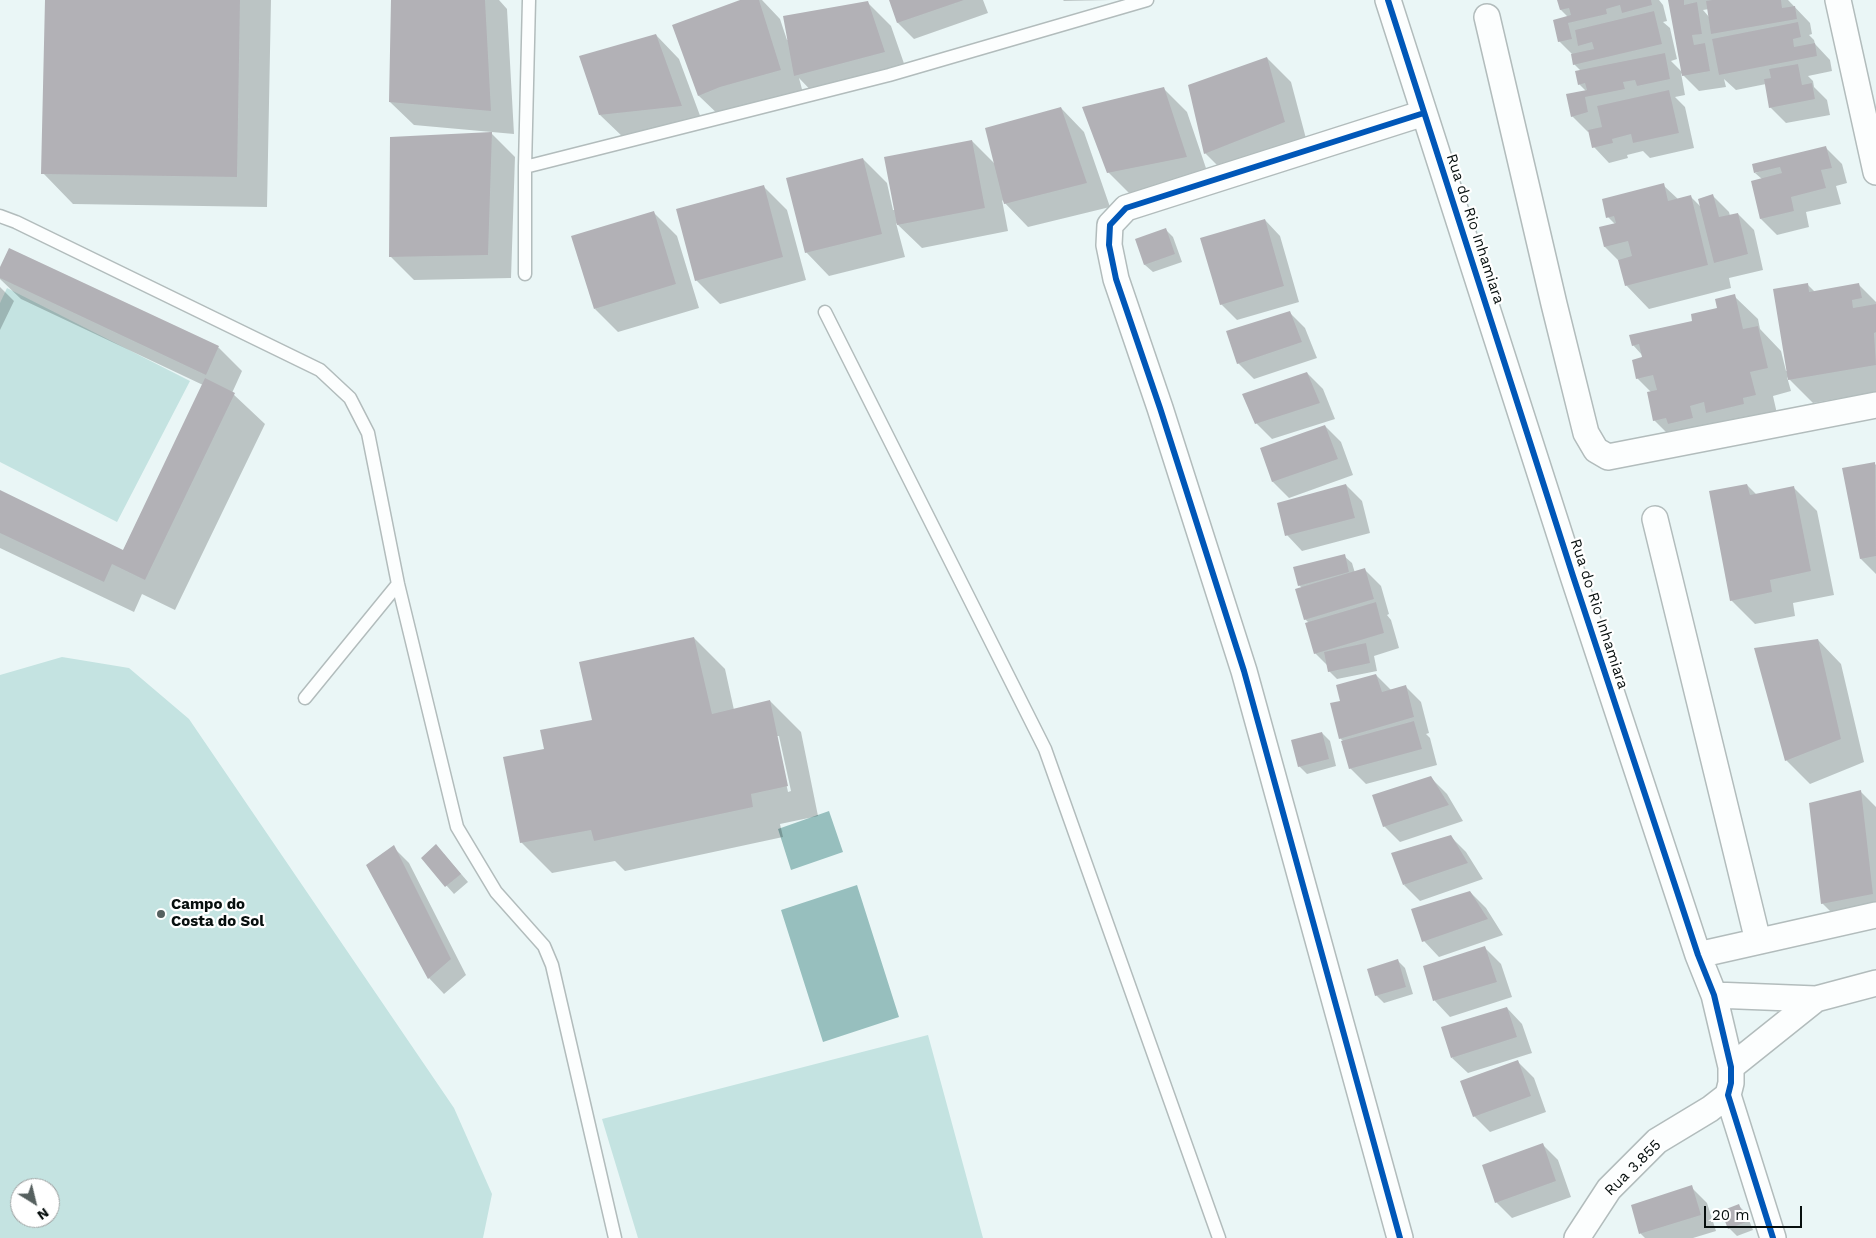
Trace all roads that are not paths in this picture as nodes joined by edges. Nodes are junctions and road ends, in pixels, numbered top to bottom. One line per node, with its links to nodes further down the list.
1 (529, 0): 7 (lane)
2 (1147, 0): 7 (lane)
3 (1388, 0): 6 (street, Rua do Rio Inhamiara)
4 (1838, 0): 8 (street)
5 (1487, 17): 12 (street)
6 (1424, 113): 18 (street, Rua do Rio Inhamiara); 26 (street)
7 (525, 167): 10 (lane)
8 (1876, 172)
9 (0, 216): 14 (lane)
10 (525, 274)
11 (825, 312): 25 (lane)
12 (1876, 405)
13 (1655, 520): 17 (street)
14 (398, 584): 15 (lane); 24 (lane)
15 (305, 698)
16 (1876, 915): 17 (street)
17 (1758, 941): 18 (street)
18 (1698, 954): 20 (street, Rua do Rio Inhamiara)
19 (1876, 983): 21 (street)
20 (1714, 995): 21 (street); 22 (street, Rua do Rio Inhamiara)
21 (1816, 999): 22 (street)
22 (1731, 1067): 23 (street, Rua do Rio Inhamiara)
23 (1728, 1094): 27 (street, Rua 3.855); 28 (street, Rua do Rio Inhamiara)
24 (615, 1238)
25 (1219, 1238)
26 (1400, 1238)
27 (1577, 1238)
28 (1773, 1238)

